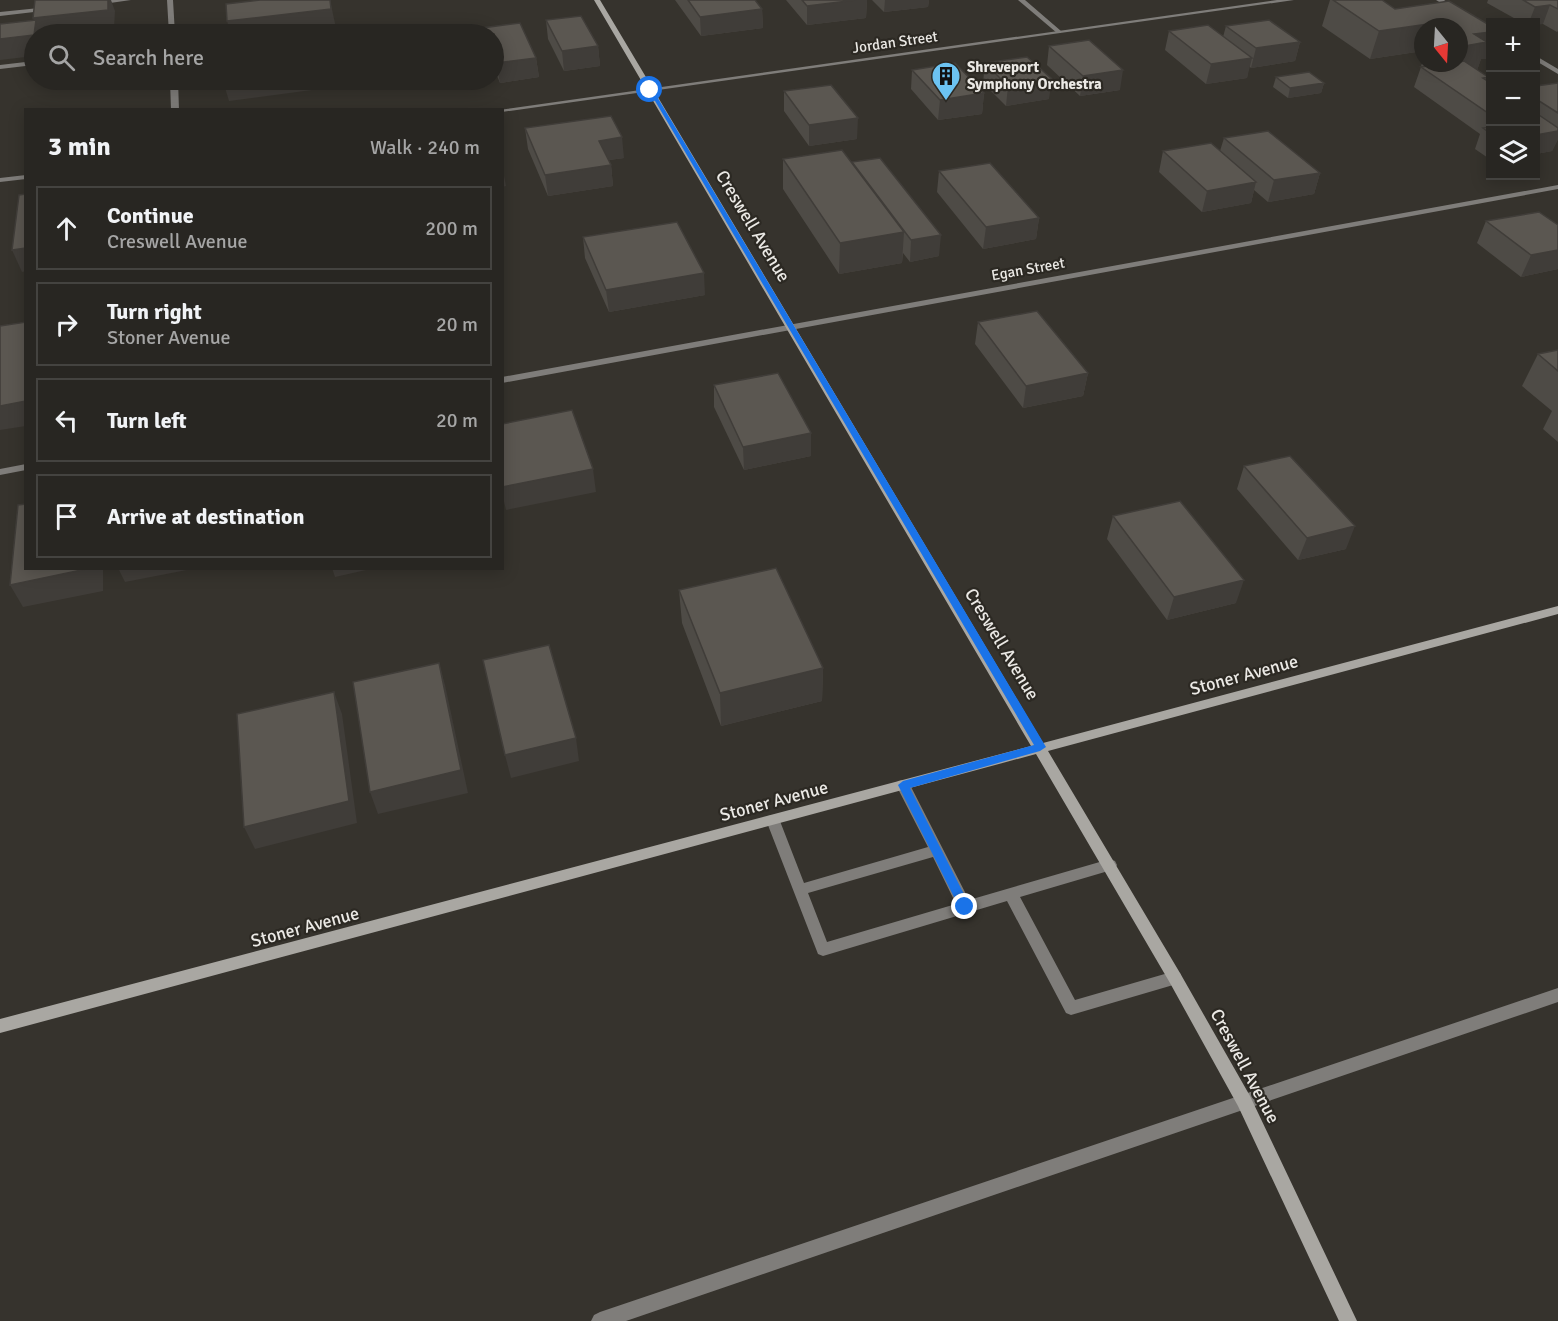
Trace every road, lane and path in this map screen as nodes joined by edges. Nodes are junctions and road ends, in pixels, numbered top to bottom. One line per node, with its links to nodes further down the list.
1 (128, 0): 8 (street)
2 (170, 0): 13 (street)
3 (597, 0): 20 (street, Creswell Avenue)
4 (1021, 0): 14 (street)
5 (1291, 0): 7 (street, Jordan Street)
6 (1439, 0): 12 (street)
7 (1270, 1): 14 (street, Jordan Street)
8 (96, 2): 9 (street)
9 (85, 5)
10 (53, 8): 11 (street)
11 (0, 14)
12 (1465, 16)
13 (171, 24)
14 (1059, 32): 20 (street, Jordan Street)
15 (1540, 61): 18 (street)
16 (24, 64): 17 (street)
17 (0, 67)
18 (1558, 72)
19 (174, 90): 21 (street)
20 (650, 90): 22 (street, Jordan Street); 26 (street, Creswell Avenue)
21 (175, 108)
22 (504, 110)
23 (24, 177): 24 (street)
24 (0, 180)
25 (1558, 187): 26 (street, Egan Street)
26 (791, 327): 27 (street, Egan Street); 31 (street, Creswell Avenue)
27 (504, 380)
28 (24, 467): 29 (street)
29 (0, 472)
30 (1558, 610): 31 (street, Stoner Avenue)
31 (1040, 747): 32 (street, Stoner Avenue); 35 (street, Creswell Avenue)
32 (903, 785): 33 (street, Stoner Avenue); 34 (street)
33 (773, 820): 36 (street); 41 (street, Stoner Avenue)
34 (936, 850): 36 (street); 38 (street)
35 (1110, 865): 37 (street); 39 (street, Creswell Avenue)
36 (799, 890): 38 (street)
37 (1011, 894): 38 (street); 39 (street)
38 (965, 907)
39 (1176, 978): 42 (street, Creswell Avenue)
40 (1558, 995): 42 (street)
41 (0, 1026)
42 (1244, 1101): 43 (street); 44 (street, Creswell Avenue)
43 (600, 1321)
44 (1348, 1321)

